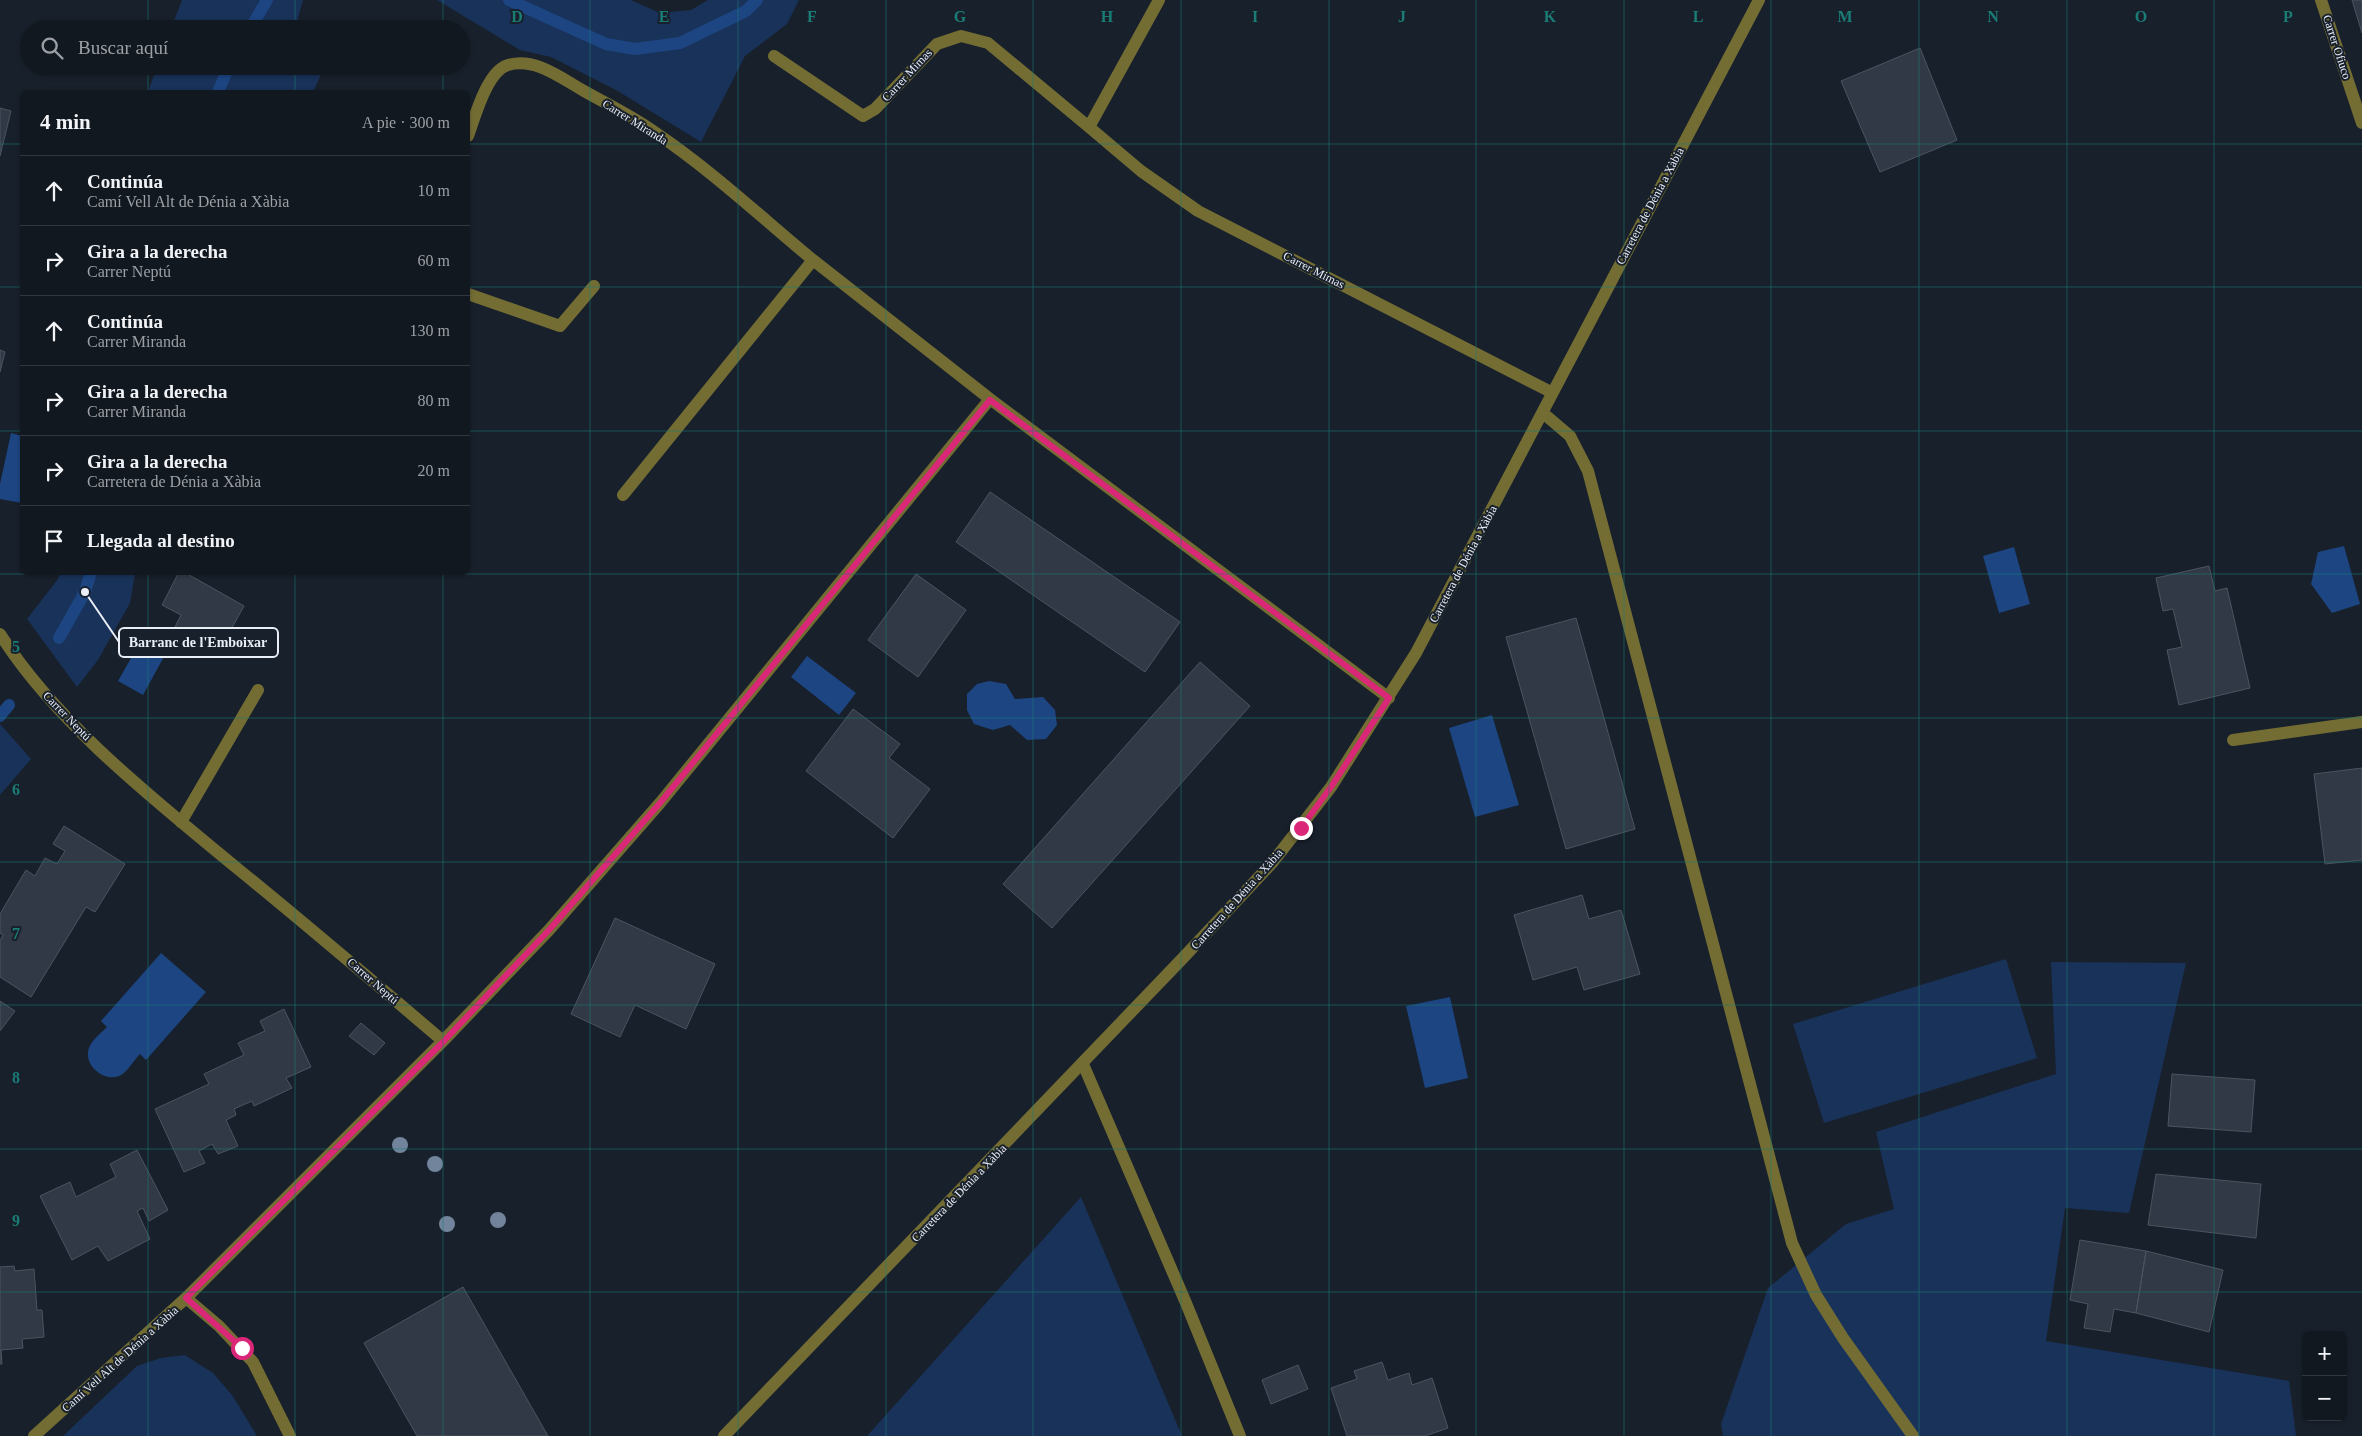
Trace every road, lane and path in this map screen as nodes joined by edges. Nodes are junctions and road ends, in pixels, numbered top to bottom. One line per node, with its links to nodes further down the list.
1 (1158, 0): 6 (street)
2 (1759, 0): 11 (street, Carretera de Dénia a Xàbia)
3 (2321, 0): 5 (street, Carrer Ofiuco)
4 (774, 56): 6 (street, Carrer Mimas)
5 (2362, 123)
6 (1089, 127): 11 (street, Carrer Mimas)
7 (470, 131): 8 (street, Carrer Miranda)
8 (813, 260): 12 (street, Carrer Miranda); 14 (street)
9 (594, 286): 10 (street)
10 (470, 295)
11 (1551, 392): 13 (street, Carretera de Dénia a Xàbia)
12 (990, 400): 17 (street, Carrer Miranda); 21 (street)
13 (1542, 413): 17 (street, Carretera de Dénia a Xàbia); 28 (street)
14 (623, 495)
15 (0, 634): 20 (street, Carrer Neptú)
16 (258, 690): 20 (street)
17 (1389, 698): 22 (street, Carretera de Dénia a Xàbia)
18 (2362, 722): 19 (street)
19 (2232, 740)
20 (182, 822): 21 (street, Carrer Neptú)
21 (443, 1042): 23 (street)
22 (1083, 1064): 26 (street, Carretera de Dénia a Xàbia); 27 (street)
23 (186, 1298): 24 (street, Camí Vell Alt de Dénia a Xàbia); 25 (street, Camí Vell Alt de Dénia a Xàbia)
24 (34, 1436)
25 (290, 1436)
26 (724, 1436)
27 (1240, 1436)
28 (1913, 1436)

